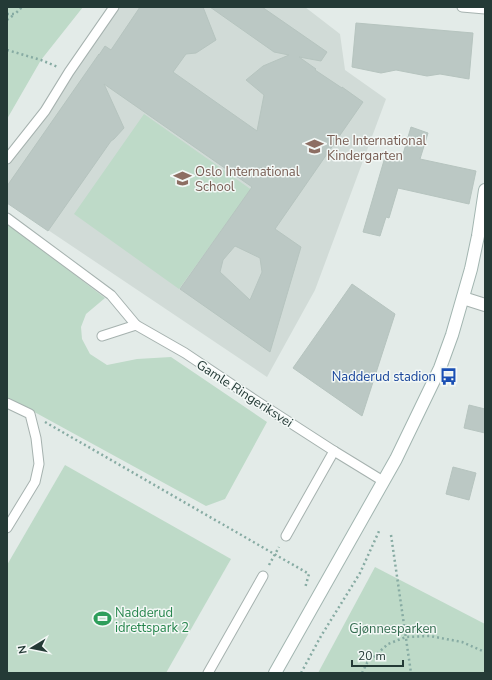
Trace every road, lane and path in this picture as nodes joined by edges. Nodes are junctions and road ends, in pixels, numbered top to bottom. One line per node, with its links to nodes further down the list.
1 (22, 7): 6 (path)
2 (114, 7): 9 (lane)
3 (462, 7): 4 (lane)
4 (485, 9)
5 (7, 14): 6 (path)
6 (15, 14): 7 (path)
7 (7, 20)
8 (7, 50): 9 (path)
9 (70, 72): 10 (lane)
10 (7, 159)
11 (485, 190): 13 (main road)
12 (7, 218): 15 (lane, Gamle Ringeriksvei)
13 (463, 298): 14 (main road); 20 (main road)
14 (485, 305)
15 (136, 325): 16 (lane); 19 (lane, Gamle Ringeriksvei)
16 (102, 336)
17 (7, 403): 18 (lane)
18 (30, 414): 21 (lane); 25 (path)
19 (334, 451): 20 (lane, Gamle Ringeriksvei); 24 (lane)
20 (383, 481): 31 (main road)
21 (7, 528)
22 (380, 529): 32 (path)
23 (391, 535): 28 (path)
24 (286, 536): 25 (path)
25 (275, 554): 26 (path); 27 (path)
26 (309, 574)
27 (263, 576): 30 (lane)
28 (406, 637): 29 (path); 33 (path); 34 (path)
29 (485, 652)
30 (208, 673)
31 (275, 673)
32 (301, 673)
33 (362, 673)
34 (411, 673)

